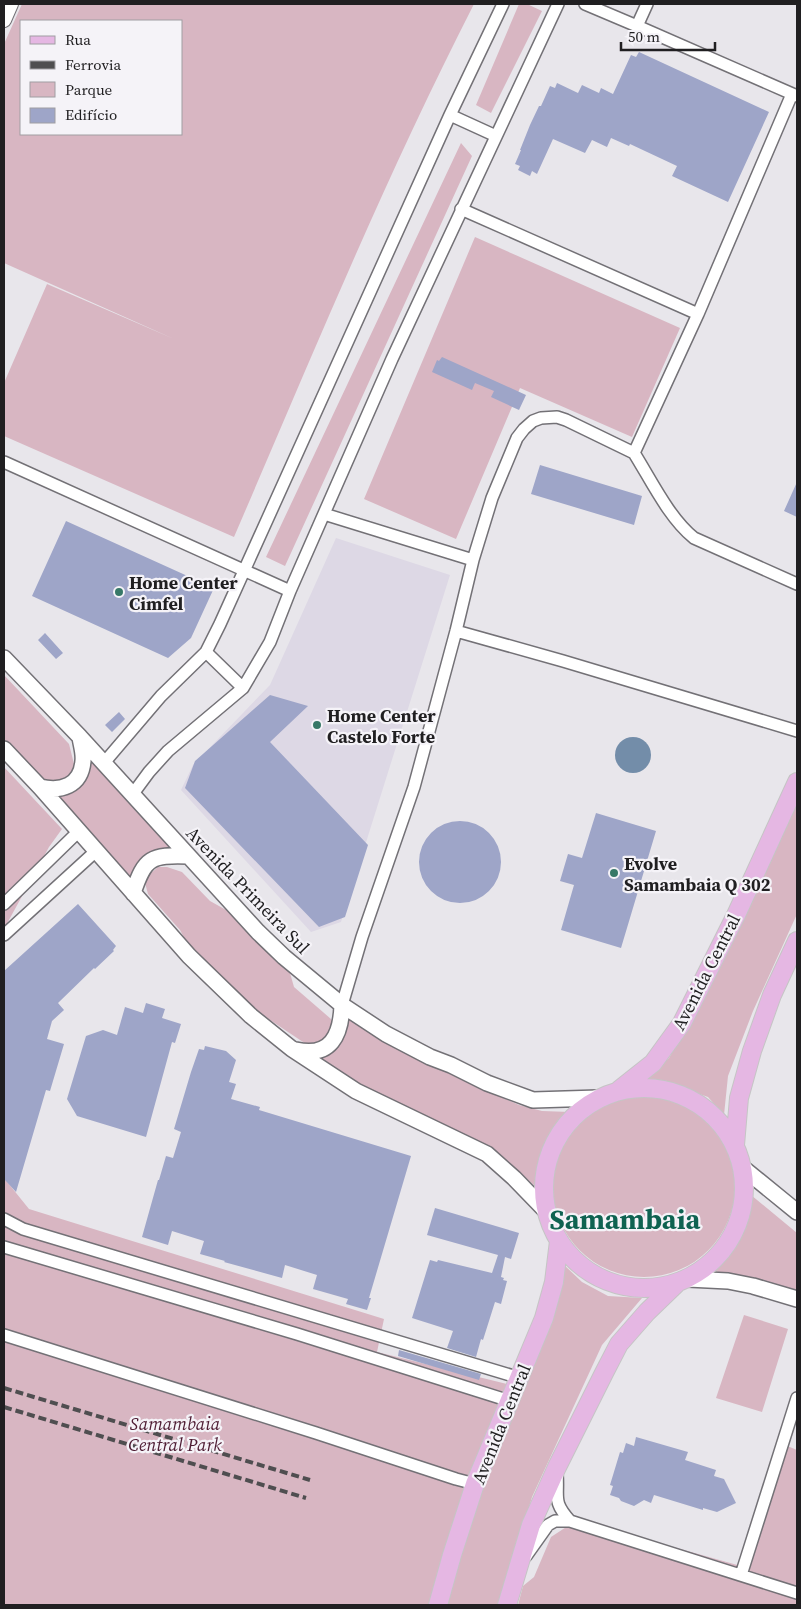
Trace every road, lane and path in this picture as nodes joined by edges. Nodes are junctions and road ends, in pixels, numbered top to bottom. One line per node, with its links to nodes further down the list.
1 (11, 4): 6 (street)
2 (502, 4): 9 (street)
3 (558, 4): 10 (street)
4 (585, 4): 7 (street)
5 (647, 4): 7 (street)
6 (4, 20)
7 (637, 26): 8 (street)
8 (795, 95): 12 (street)
9 (450, 115): 10 (street); 17 (street)
10 (496, 136): 11 (street)
11 (461, 210): 12 (street); 15 (street)
12 (698, 314): 13 (street)
13 (634, 452): 16 (street); 18 (street)
14 (4, 462): 17 (street)
15 (324, 514): 16 (street); 19 (street)
16 (473, 560): 20 (street)
17 (245, 570): 19 (street); 21 (street)
18 (797, 584)
19 (290, 591): 23 (street)
20 (456, 631): 24 (street); 38 (street)
21 (206, 652): 23 (street); 27 (street)
22 (4, 658): 25 (main road, Avenida Primeira Sul)
23 (243, 688): 30 (street)
24 (797, 731)
25 (80, 738): 27 (main road, Avenida Primeira Sul); 29 (main road)
26 (4, 749): 29 (main road)
27 (102, 764): 30 (main road, Avenida Primeira Sul)
28 (797, 782): 40 (main road, Avenida Central)
29 (40, 787): 31 (main road)
30 (132, 795): 33 (main road, Avenida Primeira Sul)
31 (78, 832): 32 (main road); 35 (street)
32 (96, 851): 34 (main road); 36 (street)
33 (188, 856): 34 (main road); 38 (main road, Avenida Primeira Sul)
34 (132, 893): 39 (main road)
35 (4, 904)
36 (4, 934)
37 (797, 941): 42 (main road)
38 (342, 1005): 39 (main road); 41 (main road, Avenida Primeira Sul)
39 (292, 1049): 44 (main road)
40 (618, 1091): 41 (main road); 42 (main road)
41 (598, 1098): 44 (main road)
42 (735, 1145): 43 (main road)
43 (743, 1168): 45 (main road); 49 (main road)
44 (546, 1211): 47 (main road)
45 (797, 1212)
46 (4, 1219): 52 (street)
47 (558, 1241): 49 (main road); 52 (main road, Avenida Central)
48 (4, 1247): 54 (street)
49 (682, 1281): 50 (main road); 55 (main road)
50 (797, 1300)
51 (4, 1334): 56 (street)
52 (520, 1378): 54 (main road, Avenida Central)
53 (797, 1398): 59 (street)
54 (510, 1401): 56 (main road, Avenida Central)
55 (557, 1467): 57 (street); 58 (main road)
56 (475, 1484): 61 (main road, Avenida Central)
57 (570, 1521): 58 (street); 59 (street)
58 (518, 1565): 62 (main road)
59 (741, 1575): 60 (street)
60 (797, 1593)
61 (438, 1605)
62 (507, 1605)

